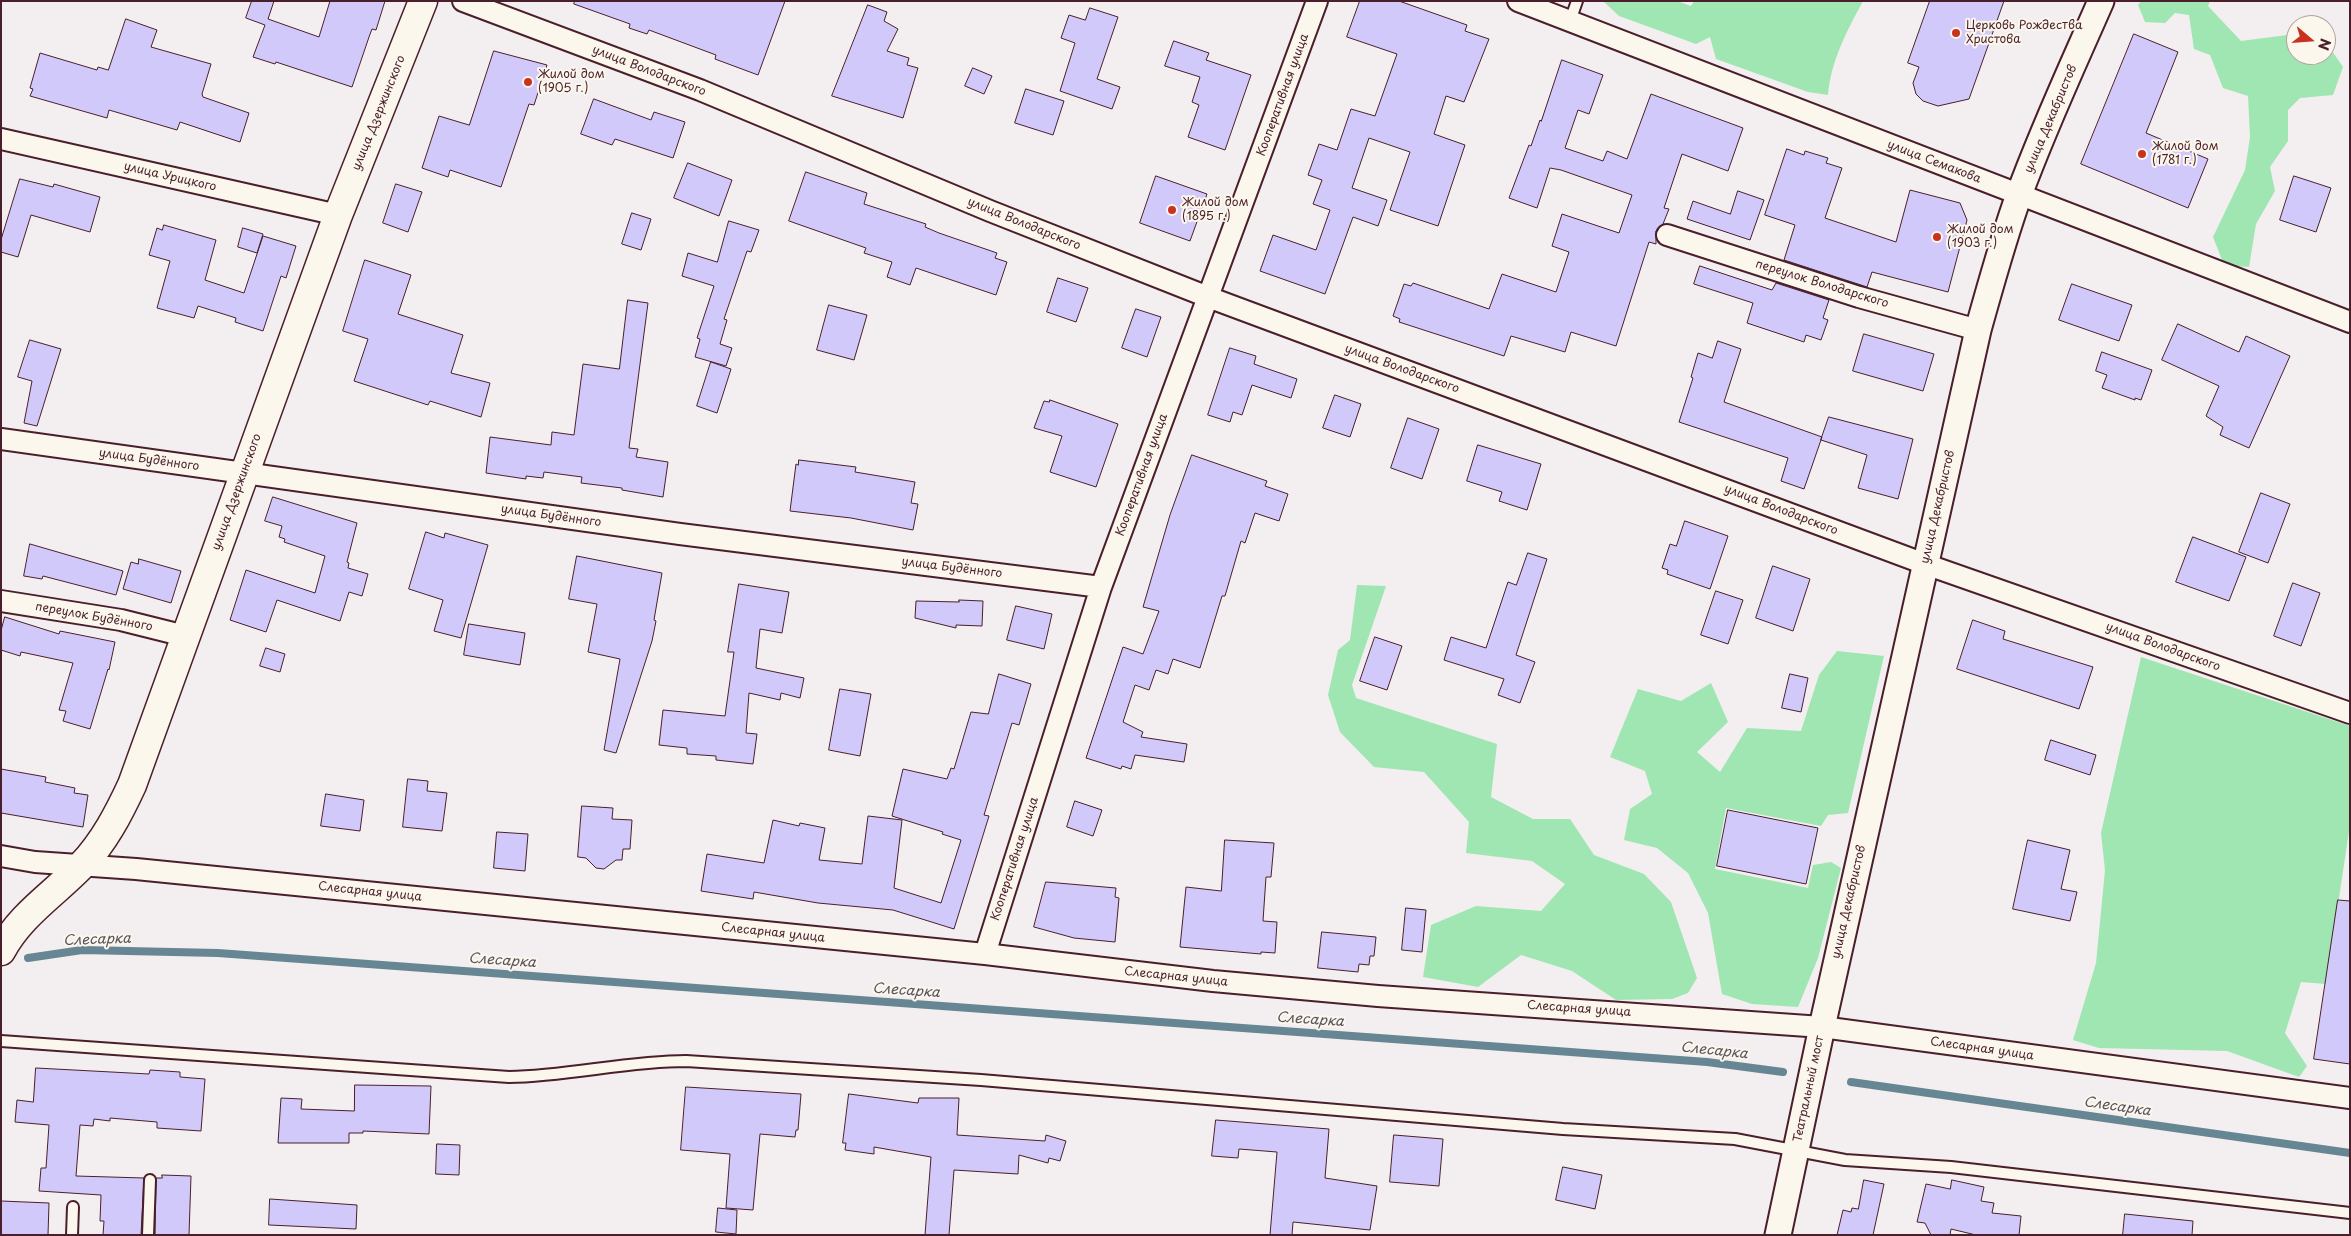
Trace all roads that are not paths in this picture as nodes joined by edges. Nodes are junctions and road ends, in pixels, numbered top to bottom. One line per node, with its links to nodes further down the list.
1 (423, 1): 10 (main road, улица Дзержинского)
2 (463, 1): 12 (street, улица Володарского)
3 (1317, 1): 12 (street, Кооперативная улица)
4 (1518, 1): 7 (street, улица Семакова)
5 (1577, 1): 7 (lane)
6 (2101, 1): 9 (street, улица Декабристов)
7 (1570, 21): 9 (street, улица Семакова)
8 (1, 139): 10 (street, улица Урицкого)
9 (2019, 195): 13 (street, улица Семакова); 14 (street, улица Декабристов)
10 (338, 216): 16 (main road, улица Дзержинского)
11 (1667, 235): 14 (street, переулок Володарского)
12 (1208, 297): 17 (street, улица Володарского); 18 (street, Кооперативная улица)
13 (2350, 322)
14 (1978, 330): 17 (street, улица Декабристов)
15 (1, 439): 16 (street, улица Будённого)
16 (244, 474): 18 (street, улица Будённого); 20 (main road, улица Дзержинского)
17 (1925, 564): 21 (street, улица Володарского); 26 (street, улица Декабристов)
18 (1101, 587): 25 (street, Кооперативная улица)
19 (1, 601): 20 (street, переулок Будённого)
20 (185, 636): 23 (main road, улица Дзержинского)
21 (2350, 714)
22 (1, 856): 23 (street, Слесарная улица)
23 (82, 865): 24 (main road, улица Дзержинского); 25 (street, Слесарная улица)
24 (1, 951)
25 (985, 954): 26 (street, Слесарная улица)
26 (1822, 1027): 28 (street, Слесарная улица); 29 (street, Театральный мост)
27 (1, 1041): 29 (lane)
28 (2350, 1098)
29 (1796, 1150): 32 (lane); 35 (street)
30 (150, 1180): 34 (lane)
31 (73, 1207): 33 (lane)
32 (2350, 1213)
33 (72, 1235)
34 (148, 1235)
35 (1778, 1235)

